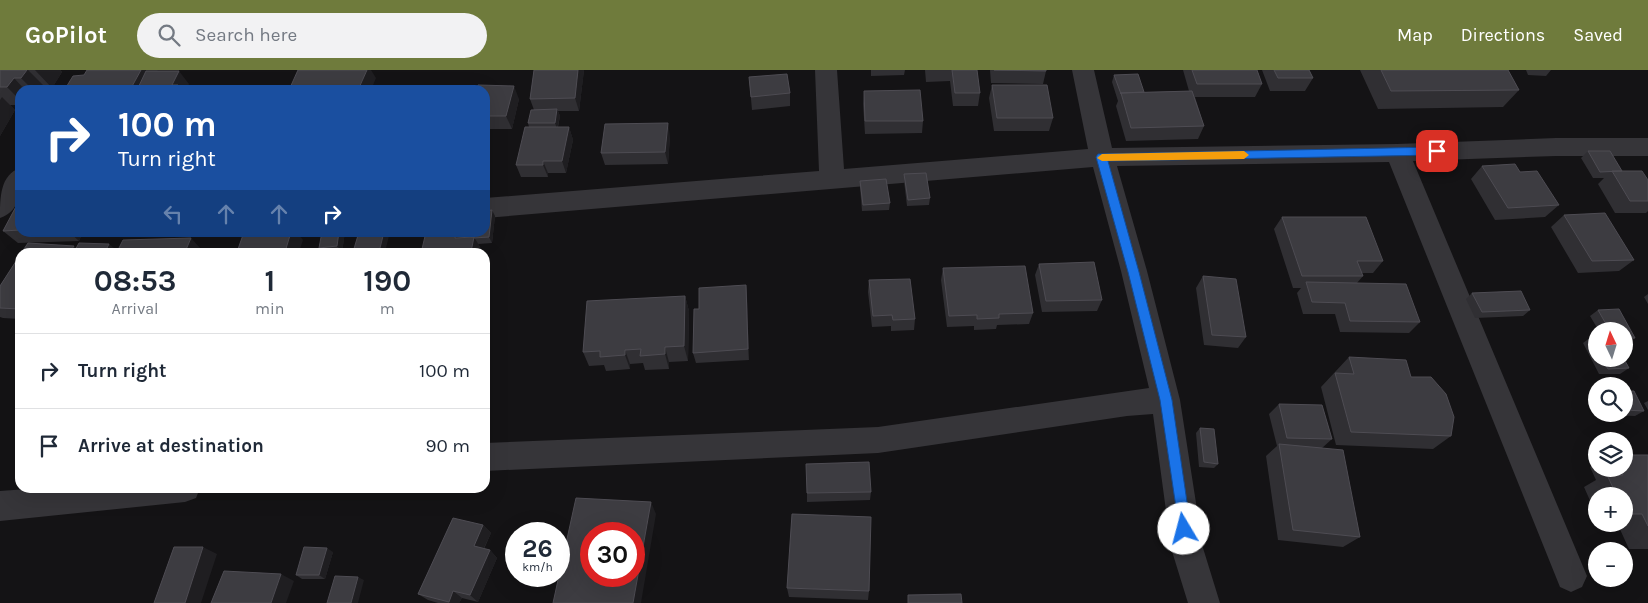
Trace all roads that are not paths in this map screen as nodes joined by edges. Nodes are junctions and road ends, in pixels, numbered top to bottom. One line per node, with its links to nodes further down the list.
1 (826, 70): 6 (street)
2 (1083, 70): 5 (street)
3 (1648, 147): 4 (street)
4 (1397, 152): 5 (street); 14 (street)
5 (1102, 157): 6 (street); 10 (street)
6 (832, 178): 9 (street)
7 (15, 184): 8 (street)
8 (0, 208)
9 (490, 208)
10 (1166, 400): 11 (street); 15 (street)
11 (490, 457)
12 (134, 493): 13 (street)
13 (0, 506)
14 (1571, 576)
15 (1204, 603)

